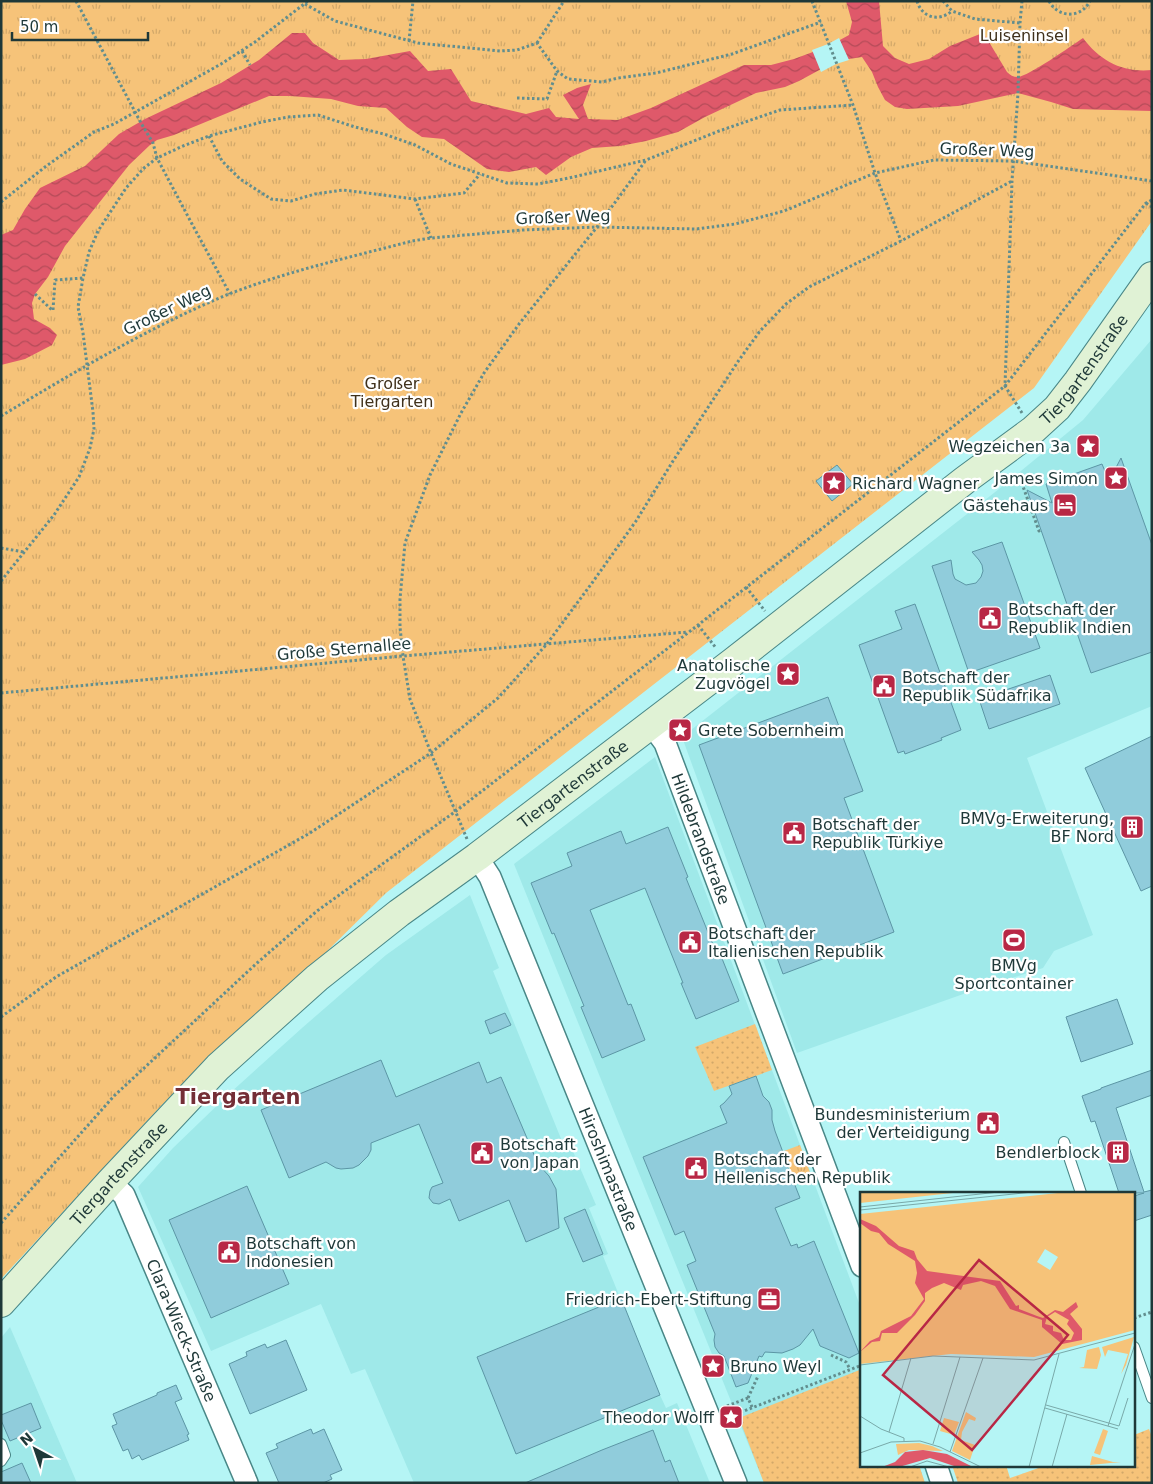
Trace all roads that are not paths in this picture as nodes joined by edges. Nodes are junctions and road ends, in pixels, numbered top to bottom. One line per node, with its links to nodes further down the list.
1 (1152, 276): 2 (main road, Tiergartenstraße)
2 (651, 724): 3 (main road, Tiergartenstraße); 7 (street, Hildebrandstraße)
3 (473, 852): 5 (main road, Tiergartenstraße); 15 (street, Hiroshimastraße)
4 (1064, 1142): 6 (lane)
5 (110, 1182): 8 (main road, Tiergartenstraße); 14 (street, Clara-Wieck-Straße)
6 (1081, 1192)
7 (860, 1261)
8 (1, 1303)
9 (1136, 1353): 10 (lane)
10 (1152, 1398)
11 (1, 1444): 12 (lane)
12 (1, 1461)
13 (936, 1466): 16 (street)
14 (247, 1483)
15 (736, 1483)
16 (942, 1483)

